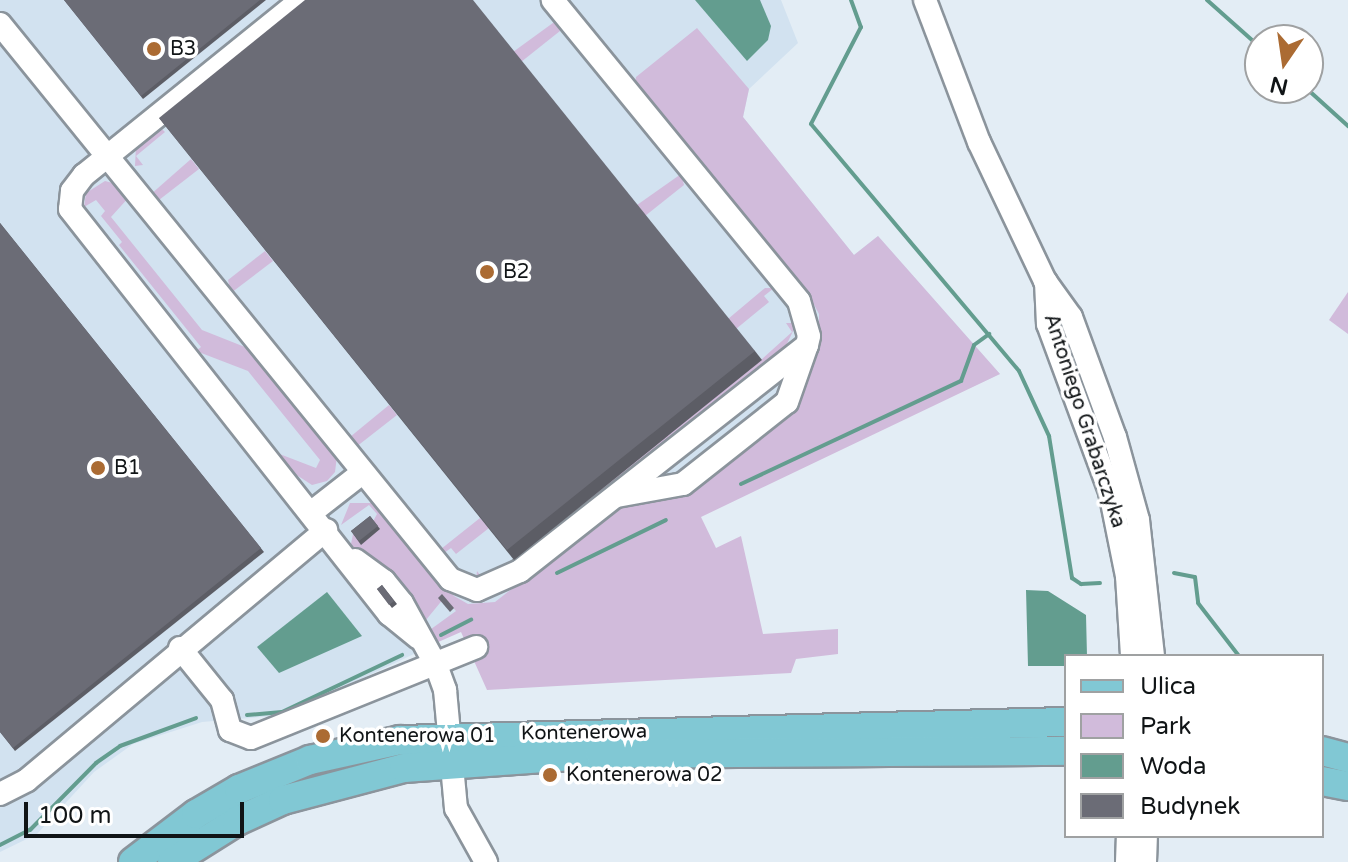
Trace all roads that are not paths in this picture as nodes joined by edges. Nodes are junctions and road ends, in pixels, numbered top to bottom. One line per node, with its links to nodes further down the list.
1 (301, 0): 5 (street)
2 (553, 0): 7 (street)
3 (925, 0): 6 (street, Antoniego Grabarczyka)
4 (0, 24): 5 (street)
5 (107, 157): 8 (street); 10 (street)
6 (1045, 281): 14 (street, Antoniego Grabarczyka); 15 (street, Antoniego Grabarczyka)
7 (807, 345): 9 (street); 9 (street)
8 (362, 473): 9 (street); 10 (street)
9 (616, 497)
10 (312, 512): 11 (street)
11 (326, 530): 13 (street); 16 (street)
12 (476, 647): 16 (street)
13 (180, 648): 16 (street); 24 (street)
14 (1132, 654)
15 (1153, 654)
16 (436, 665): 18 (street)
17 (1064, 722): 18 (main road, Kontenerowa)
18 (450, 750): 19 (main road, Kontenerowa); 27 (main road, Kontenerowa); 28 (main road, Kontenerowa); 29 (street)
19 (1064, 751)
20 (1324, 752): 21 (main road)
21 (1348, 758)
22 (1324, 781): 23 (main road)
23 (1348, 786)
24 (0, 794)
25 (1128, 838): 30 (street)
26 (1146, 838): 31 (street)
27 (133, 862)
28 (172, 862)
29 (486, 862)
30 (1127, 862)
31 (1145, 862)

